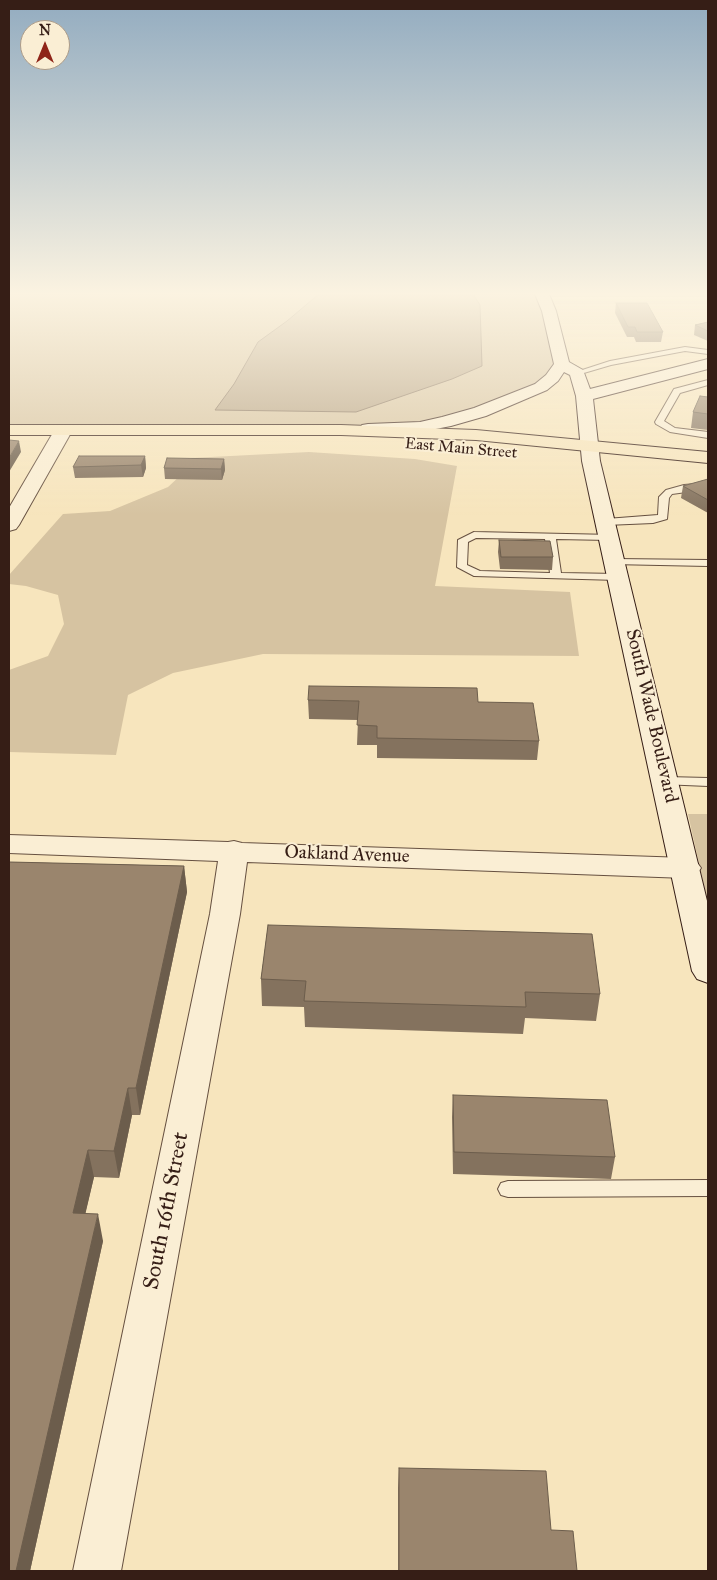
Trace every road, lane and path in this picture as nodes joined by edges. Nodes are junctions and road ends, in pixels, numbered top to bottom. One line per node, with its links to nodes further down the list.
1 (559, 368): 10 (street)
2 (568, 368): 6 (street)
3 (581, 368): 6 (street)
4 (594, 368): 6 (lane)
5 (694, 368): 8 (street)
6 (577, 373): 8 (street, South Wade Boulevard)
7 (708, 382): 13 (lane)
8 (584, 396): 14 (street, South Wade Boulevard)
9 (9, 430): 11 (highway, East Main Street)
10 (341, 430): 12 (highway, East Main Street); 14 (highway, East Main Street)
11 (63, 431): 12 (highway, East Main Street); 18 (street)
12 (213, 431): 14 (highway, East Main Street)
13 (708, 435)
14 (590, 453): 15 (highway, East Main Street); 16 (highway, East Main Street); 19 (street, South Wade Boulevard)
15 (708, 458)
16 (708, 472)
17 (708, 486): 19 (lane)
18 (9, 525)
19 (608, 530): 20 (lane); 22 (street, South Wade Boulevard)
20 (550, 536): 23 (lane); 23 (lane)
21 (708, 563): 22 (lane)
22 (617, 570): 23 (lane); 24 (street, South Wade Boulevard)
23 (556, 576)
24 (666, 781): 25 (lane); 28 (street, South Wade Boulevard)
25 (708, 782)
26 (9, 844): 27 (street, Oakland Avenue)
27 (234, 850): 28 (street, Oakland Avenue); 32 (street, South 16th Street)
28 (686, 868): 29 (street, South Wade Boulevard)
29 (708, 972)
30 (708, 1188): 31 (lane)
31 (508, 1189)
32 (98, 1571)

